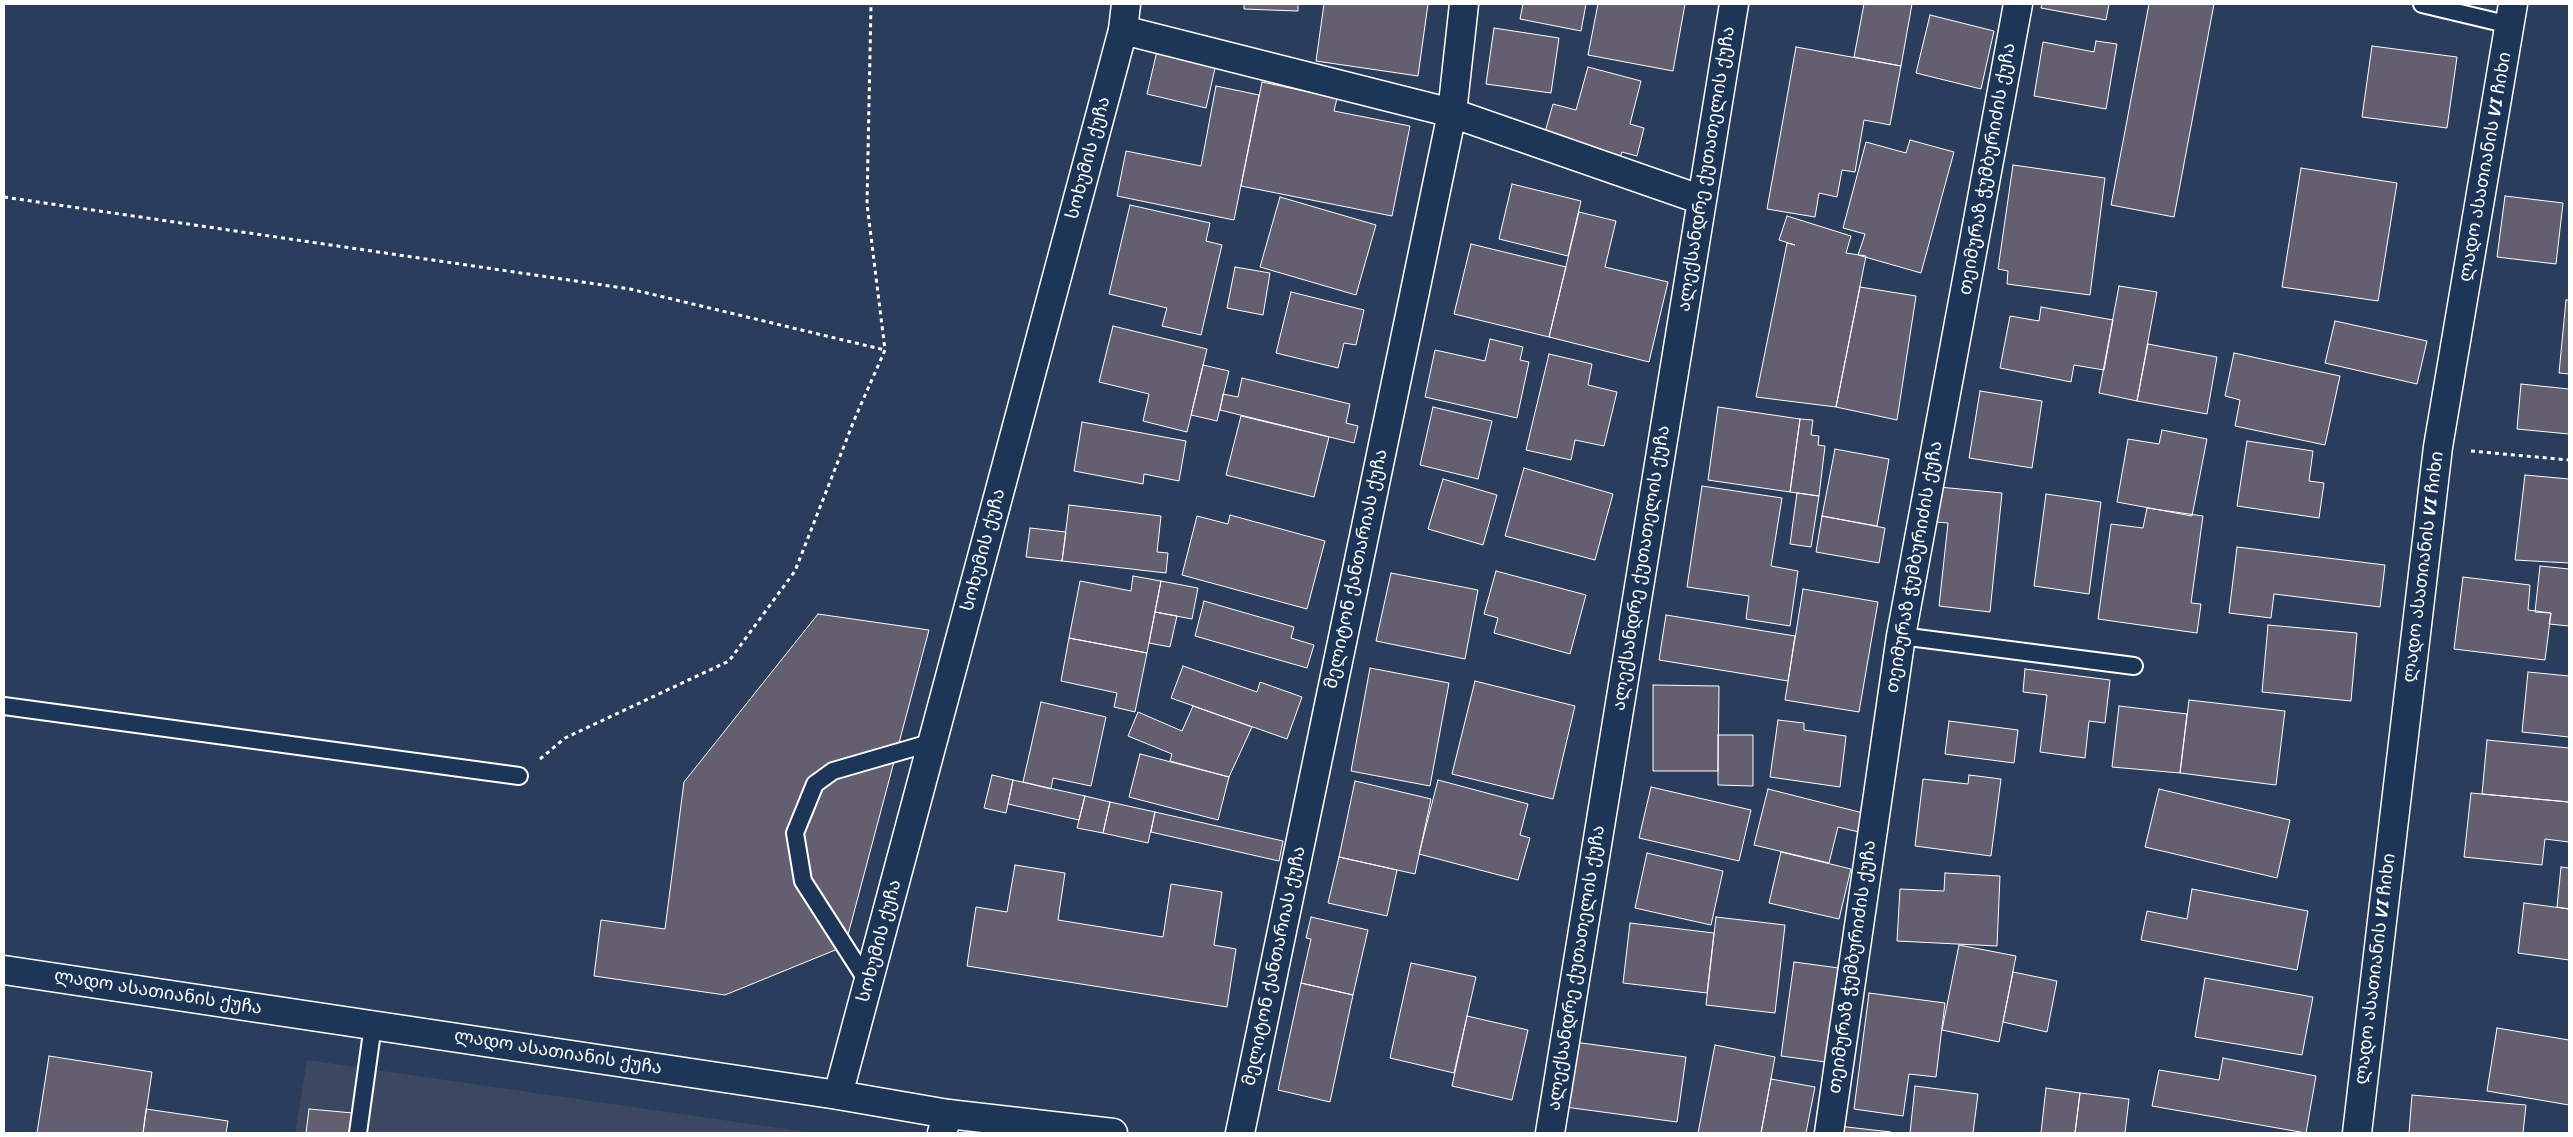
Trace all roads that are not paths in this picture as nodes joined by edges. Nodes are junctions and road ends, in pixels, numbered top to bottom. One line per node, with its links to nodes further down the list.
1 (1126, 4): 7 (street, სოხუმის ქუჩა)
2 (1464, 4): 8 (street, მელიტონ ქანთარიას ქუჩა)
3 (1734, 4): 9 (street, ალექსანდრე ქუთათელის ქუჩა)
4 (2018, 4): 10 (street, თეიმურაზ ჭუმბურიძის ქუჩა)
5 (2422, 4): 6 (lane)
6 (2512, 14): 25 (street, ლადო ასათიანის VI ჩიხი)
7 (1124, 30): 8 (street); 13 (street, სოხუმის ქუჩა)
8 (1452, 114): 9 (street); 22 (street, მელიტონ ქანთარიას ქუჩა)
9 (1702, 200): 23 (street, ალექსანდრე ქუთათელის ქუჩა)
10 (1901, 636): 11 (lane); 24 (street, თეიმურაზ ჭუმბურიძის ქუჩა)
11 (2134, 666)
12 (4, 706): 14 (lane)
13 (933, 742): 16 (street, სოხუმის ქუჩა); 16 (lane)
14 (519, 776)
15 (4, 970): 17 (street, ლადო ასათიანის ქუჩა)
16 (869, 984): 18 (street, სოხუმის ქუჩა)
17 (373, 1025): 18 (street, ლადო ასათიანის ქუჩა); 20 (lane)
18 (838, 1095): 19 (street, ლადო ასათიანის ქუჩა)
19 (945, 1124): 21 (street, ლადო ასათიანის ქუჩა)
20 (358, 1133)
21 (1113, 1133)
22 (1240, 1133)
23 (1550, 1133)
24 (1829, 1133)
25 (2357, 1133)

